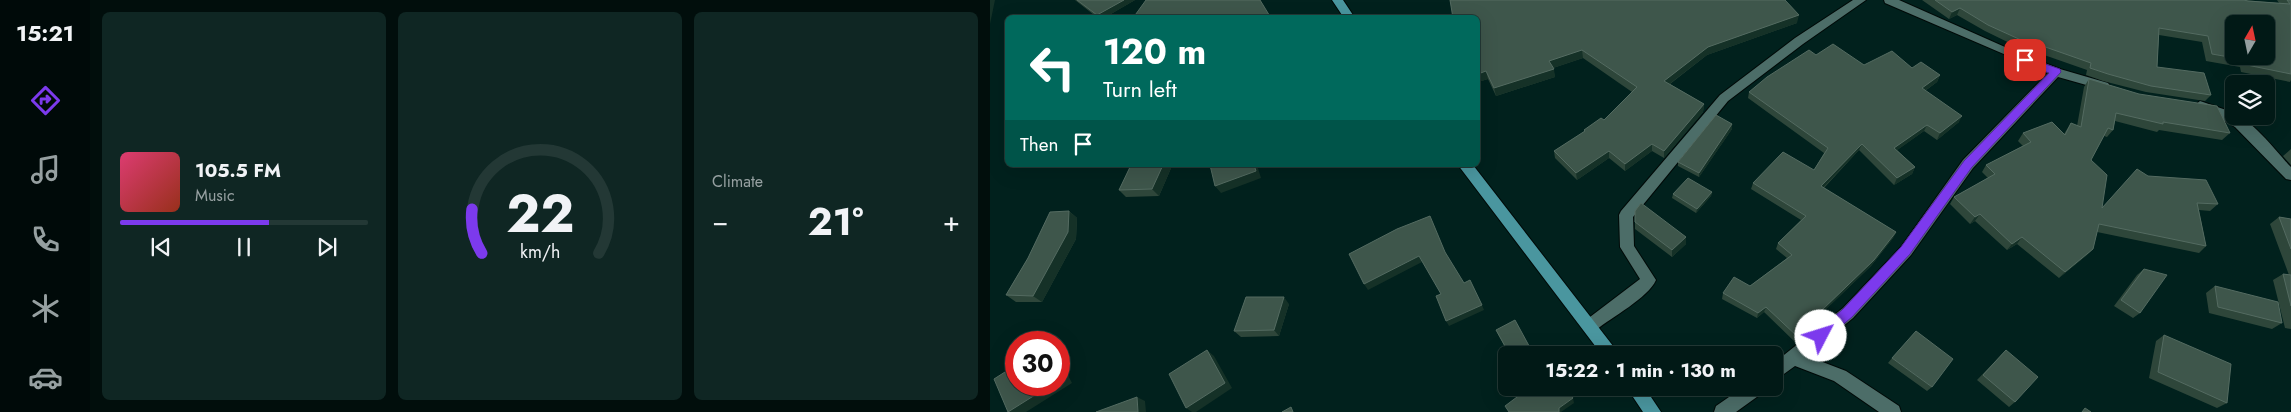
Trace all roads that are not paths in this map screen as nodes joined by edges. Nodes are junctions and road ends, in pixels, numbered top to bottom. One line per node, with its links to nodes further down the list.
1 (1337, 0): 4 (highway)
2 (1862, 0): 10 (street)
3 (1889, 0): 5 (street)
4 (1348, 15)
5 (2056, 72): 6 (street); 12 (street)
6 (2117, 91)
7 (2190, 105): 9 (street)
8 (1467, 167): 10 (highway)
9 (2291, 175)
10 (1590, 325): 11 (highway)
11 (1605, 346)
12 (1794, 358): 13 (street); 18 (street)
13 (1783, 366)
14 (1641, 396): 16 (highway)
15 (1743, 396): 17 (street)
16 (1653, 412)
17 (1722, 412)
18 (1893, 412)

